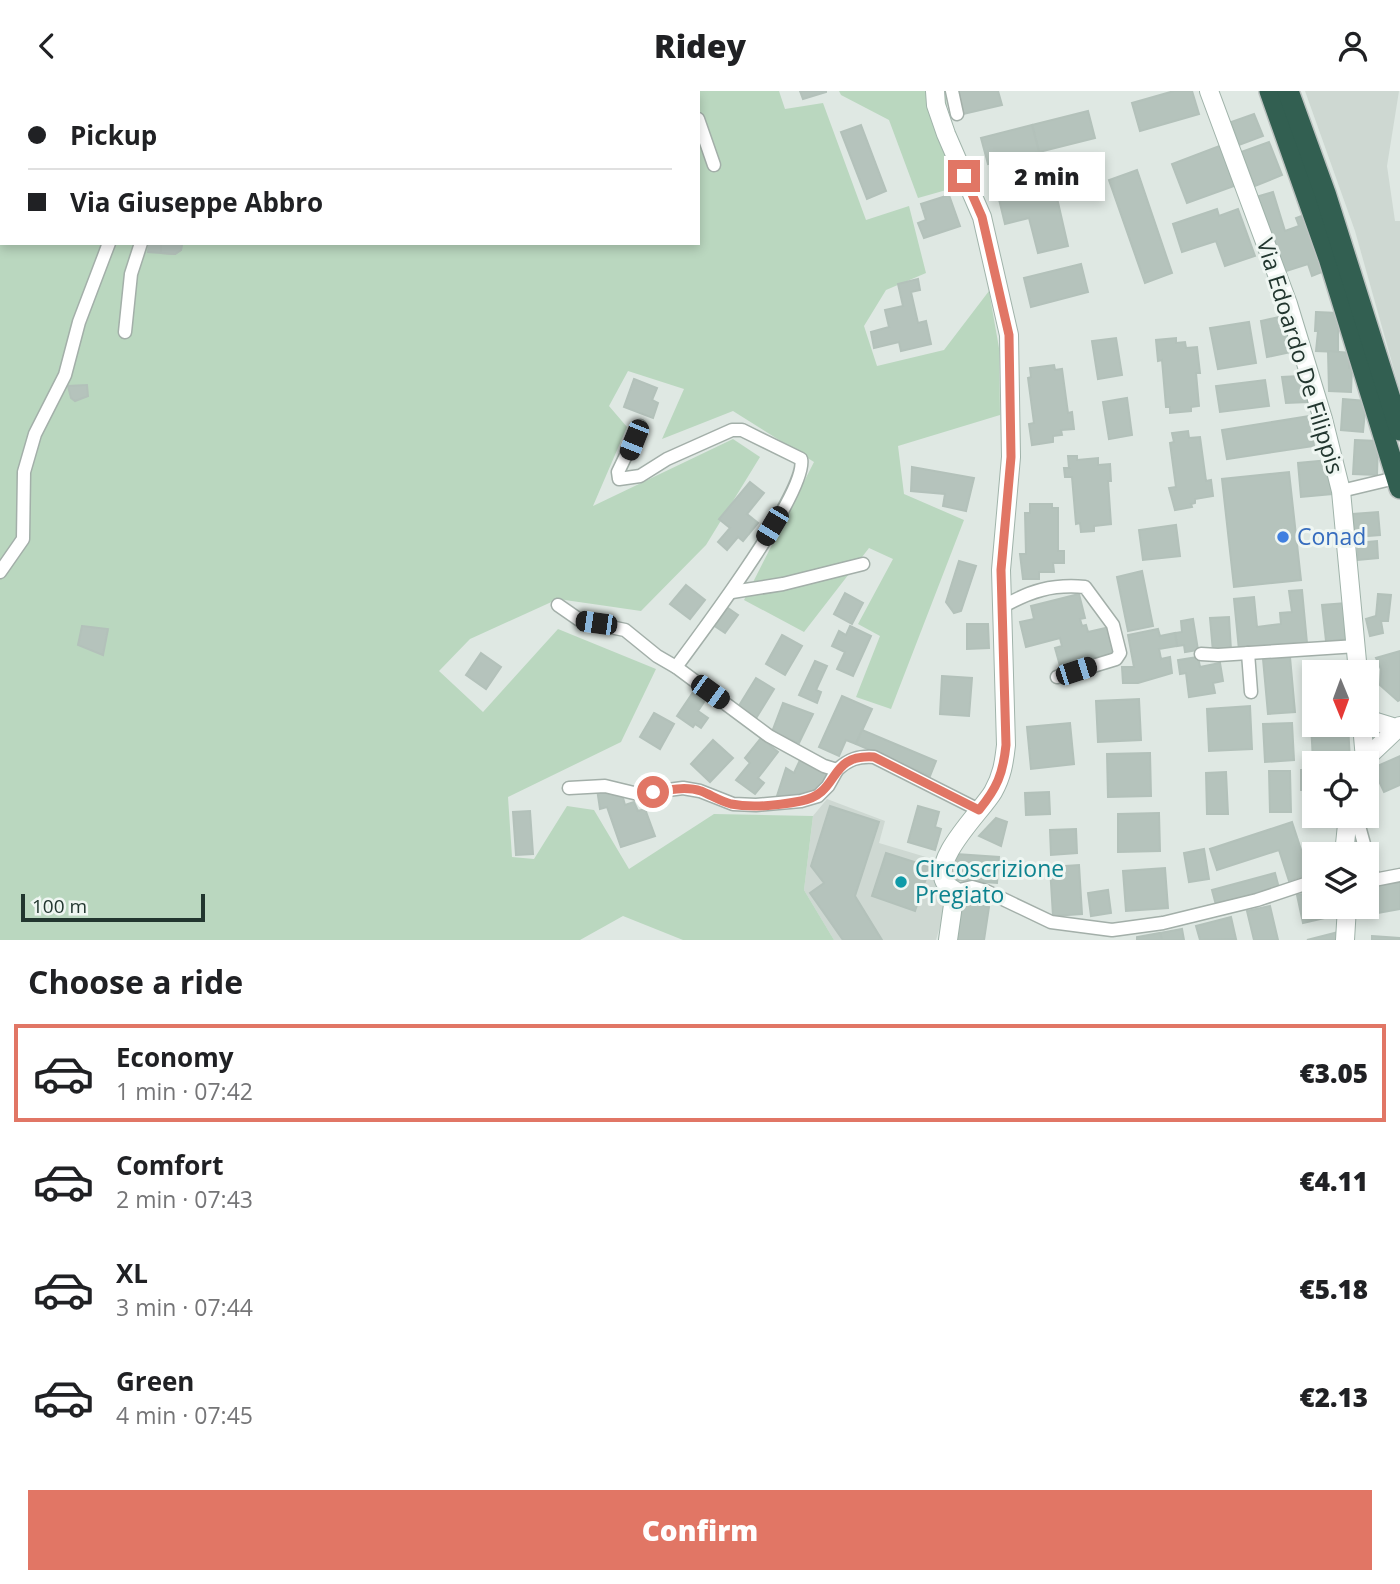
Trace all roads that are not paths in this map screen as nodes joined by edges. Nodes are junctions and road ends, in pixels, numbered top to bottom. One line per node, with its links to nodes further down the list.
1 (935, 91): 20 (street)
2 (952, 91): 6 (street)
3 (1209, 91): 15 (street, Via Edoardo De Filippis)
4 (1269, 91): 14 (highway)
5 (1288, 91): 13 (highway)
6 (957, 114)
7 (700, 125): 8 (street)
8 (714, 165)
9 (108, 245): 17 (street)
10 (140, 245): 11 (street)
11 (125, 332)
12 (640, 426): 18 (street)
13 (1400, 430)
14 (1393, 484): 15 (street)
15 (1341, 491): 21 (street, Via Edoardo De Filippis)
16 (863, 563): 18 (street)
17 (0, 572)
18 (732, 593): 25 (street)
19 (558, 605): 25 (street)
20 (1002, 607): 26 (street); 33 (street)
21 (1357, 646): 22 (street); 24 (street, Via Edoardo De Filippis)
22 (1248, 653): 23 (street); 27 (street)
23 (1201, 654)
24 (1358, 660)
25 (676, 667): 31 (street)
26 (1057, 677)
27 (1251, 692)
28 (1379, 726): 29 (street)
29 (1398, 727): 30 (street)
30 (1373, 751)
31 (837, 770): 32 (street); 33 (street)
32 (569, 788)
33 (979, 810): 37 (street)
34 (1360, 828): 35 (street)
35 (1400, 875)
36 (1302, 885): 37 (street)
37 (955, 891): 39 (street)
38 (1346, 919): 40 (street)
39 (948, 940)
40 (1345, 940)

